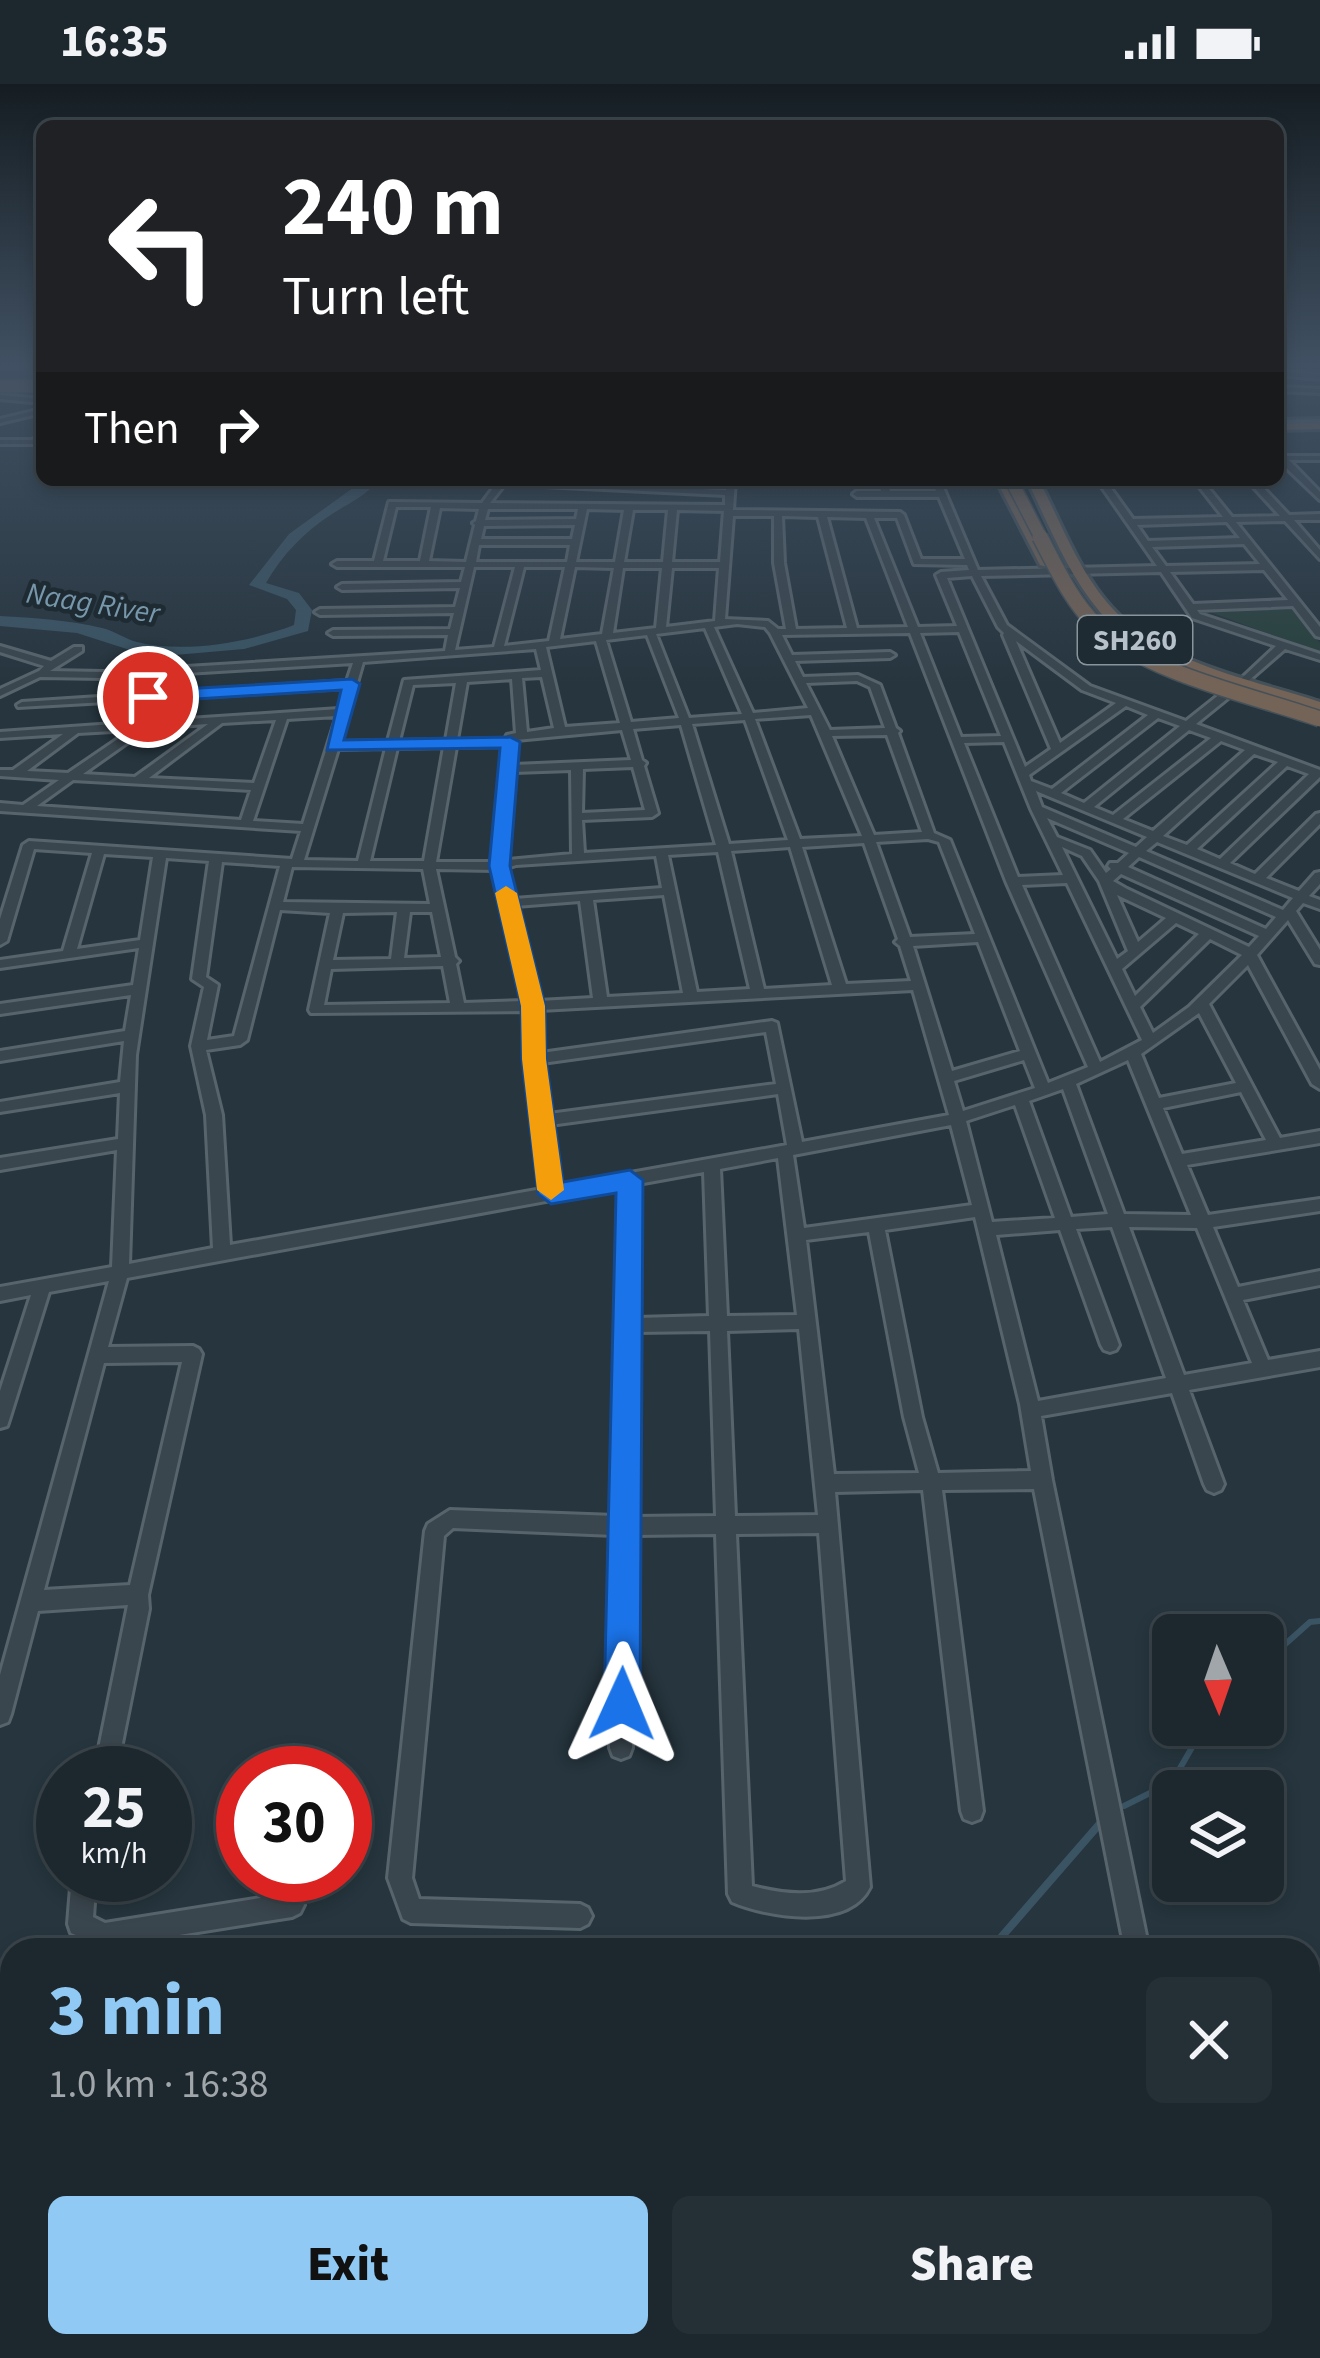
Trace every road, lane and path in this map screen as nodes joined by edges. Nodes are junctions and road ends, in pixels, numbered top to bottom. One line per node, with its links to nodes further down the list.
1 (1294, 472): 16 (street)
2 (499, 486): 18 (street)
3 (698, 486): 13 (street)
4 (884, 486): 14 (street)
5 (939, 486): 15 (street)
6 (1005, 486): 48 (highway)
7 (1014, 486): 101 (highway, bridge)
8 (1026, 486): 101 (highway, SH260, bridge)
9 (1036, 486): 49 (highway, SH260)
10 (1106, 486): 30 (street)
11 (1203, 486): 28 (street)
12 (1257, 486): 26 (street)
13 (731, 487): 22 (street)
14 (886, 494): 15 (street); 25 (street)
15 (943, 494): 47 (street)
16 (1320, 497)
17 (436, 505): 18 (street); 38 (street); 39 (street)
18 (484, 506): 19 (street); 31 (street)
19 (584, 507): 20 (street); 29 (street)
20 (629, 507): 21 (street); 43 (street)
21 (673, 508): 22 (street); 44 (street)
22 (729, 510): 23 (street); 45 (street)
23 (778, 514): 24 (street); 66 (street)
24 (822, 514): 25 (street); 63 (street)
25 (872, 515): 47 (street); 62 (street)
26 (1287, 518): 27 (street); 28 (street); 36 (street)
27 (1320, 518)
28 (1231, 520): 30 (street); 32 (street)
29 (580, 522): 31 (street); 34 (street)
30 (1130, 522): 35 (street)
31 (477, 523): 33 (street)
32 (1247, 541): 35 (street); 46 (street)
33 (475, 542): 34 (street); 40 (street)
34 (575, 542): 42 (street)
35 (1147, 544): 50 (street)
36 (1320, 556)
37 (337, 564): 38 (street)
38 (378, 564): 39 (street)
39 (424, 564): 40 (street)
40 (473, 565): 41 (street); 51 (street)
41 (520, 565): 42 (street); 74 (street)
42 (570, 565): 43 (street); 69 (street)
43 (620, 565): 44 (street); 68 (street)
44 (669, 565): 45 (street); 61 (street)
45 (724, 565): 57 (street)
46 (1268, 567): 50 (street); 53 (street)
47 (972, 568): 48 (street); 58 (street); 60 (street)
48 (1050, 570): 49 (street); 93 (highway)
49 (1080, 571): 50 (street); 89 (highway, SH260)
50 (1166, 571): 54 (street)
51 (466, 586): 52 (street); 55 (street)
52 (342, 587)
53 (1296, 603): 54 (street); 59 (street)
54 (1191, 607): 71 (street)
55 (458, 610): 56 (street); 64 (street)
56 (320, 612)
57 (714, 623): 61 (street); 65 (street); 102 (street)
58 (1005, 628): 96 (street); 121 (street)
59 (1318, 628)
60 (965, 629): 62 (street); 116 (street)
61 (655, 630): 68 (street); 104 (street)
62 (914, 630): 63 (street); 117 (street)
63 (853, 631): 66 (street)
64 (454, 632): 67 (street); 75 (street)
65 (775, 632): 66 (street); 79 (street)
66 (791, 632)
67 (332, 633)
68 (604, 636): 69 (street); 106 (street)
69 (554, 643): 70 (street)
70 (540, 645): 74 (street); 84 (street)
71 (1283, 645): 80 (street); 89 (street)
72 (0, 649): 81 (street)
73 (78, 649): 81 (street)
74 (499, 650): 75 (street)
75 (449, 654): 77 (street)
76 (890, 655): 79 (street)
77 (413, 656): 78 (street); 90 (street)
78 (359, 658): 82 (street); 92 (street)
79 (790, 658): 88 (street)
80 (1320, 658)
81 (52, 665): 83 (street)
82 (230, 666): 83 (street); 95 (street)
83 (38, 674): 91 (street)
84 (547, 674): 85 (street); 109 (street)
85 (517, 676): 86 (street); 114 (street)
86 (462, 679): 90 (street); 118 (street)
87 (0, 680): 91 (street)
88 (802, 680): 98 (street); 110 (street)
89 (1246, 680): 101 (highway, SH260)
90 (408, 682): 120 (street)
91 (15, 684): 94 (street)
92 (352, 684): 95 (street); 99 (street)
93 (1229, 692): 101 (highway); 107 (street)
94 (0, 693)
95 (190, 694): 97 (street); 108 (street)
96 (1123, 703): 100 (street); 121 (street)
97 (22, 705)
98 (818, 711): 102 (street); 112 (street)
99 (343, 712): 103 (street); 119 (street)
100 (1155, 715): 107 (street); 133 (street)
101 (1320, 715)
102 (752, 716): 104 (street); 147 (street)
103 (282, 717): 105 (street); 132 (street)
104 (689, 721): 106 (street); 148 (street)
105 (218, 723): 108 (street); 131 (street)
106 (629, 726): 109 (street); 124 (street)
107 (1186, 726): 115 (street); 135 (street)
108 (138, 729): 111 (street); 129 (street)
109 (560, 731): 114 (street)
110 (894, 731): 112 (street); 143 (street)
111 (74, 732): 113 (street); 127 (street)
112 (828, 733): 144 (street)
113 (0, 735)
114 (516, 738): 118 (street); 126 (street)
115 (1218, 738): 122 (street); 140 (street)
116 (1008, 739): 117 (street); 130 (street)
117 (956, 740): 166 (street)
118 (452, 744): 120 (street); 161 (street)
119 (333, 746): 120 (street); 142 (street)
120 (392, 746): 158 (street)
121 (1057, 750): 130 (street)
122 (1252, 750): 123 (street); 145 (street)
123 (1285, 762): 128 (street); 151 (street)
124 (640, 763): 125 (street); 138 (street)
125 (577, 766): 126 (street); 138 (street)
126 (508, 769): 160 (street)
127 (7, 773): 129 (street)
128 (1319, 774): 159 (street)
129 (69, 778): 131 (street); 136 (street)
130 (1024, 778): 133 (street); 137 (street)
131 (140, 779): 132 (street)
132 (259, 787): 141 (street)
133 (1053, 794): 135 (street)
134 (0, 807): 136 (street)
135 (1085, 808): 140 (street)
136 (25, 809): 141 (street)
137 (1037, 809): 146 (street); 153 (street)
138 (576, 817): 155 (street)
139 (1320, 817): 165 (street)
140 (1114, 820): 145 (street)
141 (246, 824): 142 (street)
142 (308, 828): 157 (street)
143 (929, 835): 144 (street); 181 (street)
144 (866, 837): 147 (street); 183 (street)
145 (1154, 837): 151 (street); 153 (street)
146 (1055, 840): 152 (street); 164 (street)
147 (796, 842): 148 (street); 196 (street)
148 (727, 847): 150 (street); 197 (street)
149 (99, 850): 154 (street); 178 (street); 187 (street)
150 (661, 851): 155 (street); 168 (street)
151 (1188, 851): 159 (street)
152 (1086, 853): 162 (street); 167 (street)
153 (1137, 853): 162 (street); 173 (street)
154 (160, 854): 156 (street); 184 (street)
155 (578, 857): 160 (street)
156 (216, 858): 157 (street); 208 (street)
157 (292, 863): 158 (street); 172 (street)
158 (363, 865): 161 (street)
159 (1221, 865): 165 (street)
160 (500, 866): 161 (street); 170 (street)
161 (429, 867): 175 (street)
162 (1119, 868): 167 (street); 180 (street)
163 (1320, 876): 173 (street)
164 (1072, 879): 166 (street); 193 (street)
165 (1257, 879): 173 (street)
166 (1012, 880): 213 (street)
167 (1105, 881): 177 (street); 185 (street)
168 (669, 891): 169 (street); 198 (street)
169 (586, 897): 170 (street); 199 (street)
170 (508, 903): 201 (street)
171 (1320, 905): 173 (street)
172 (275, 906): 176 (street); 208 (street)
173 (1291, 907): 180 (street); 189 (street)
174 (404, 908): 175 (street); 176 (street); 188 (street)
175 (438, 908): 190 (street)
176 (337, 909): 192 (street)
177 (1174, 918): 179 (street); 185 (street)
178 (3, 924): 182 (street)
179 (1208, 933): 186 (street); 203 (street)
180 (1266, 934): 186 (street)
181 (982, 938): 183 (street); 210 (street)
182 (0, 941)
183 (902, 942): 194 (street)
184 (146, 944): 187 (street); 195 (street)
185 (1135, 952): 193 (street)
186 (1248, 952): 200 (street); 216 (street)
187 (69, 953): 191 (street)
188 (397, 961): 190 (street); 192 (street)
189 (1320, 961)
190 (452, 962): 202 (street)
191 (0, 964)
192 (325, 965): 202 (street)
193 (1113, 970): 203 (street)
194 (917, 985): 196 (street); 214 (street)
195 (139, 988): 204 (street); 206 (street)
196 (840, 989): 197 (street)
197 (762, 993): 198 (street); 205 (street)
198 (691, 998): 199 (street)
199 (601, 1003): 201 (street)
200 (1201, 1003): 207 (street); 218 (street)
201 (533, 1006): 202 (street); 212 (street)
202 (458, 1007)
203 (1132, 1007): 207 (street)
204 (0, 1009)
205 (772, 1026): 212 (street); 219 (street)
206 (132, 1035): 211 (street); 217 (street)
207 (1150, 1041): 209 (street)
208 (198, 1046): 242 (street)
209 (1132, 1051): 213 (street); 222 (street)
210 (1027, 1054): 214 (street); 220 (street)
211 (0, 1056)
212 (534, 1059): 225 (street)
213 (1096, 1069): 215 (street)
214 (947, 1078): 224 (street)
215 (1067, 1080): 220 (street); 237 (street)
216 (1320, 1084)
217 (128, 1086): 223 (street); 227 (street)
218 (1245, 1086): 222 (street); 228 (street)
219 (783, 1088): 225 (street); 229 (street)
220 (1042, 1090): 221 (street)
221 (1020, 1098): 224 (street); 239 (street)
222 (1154, 1104): 230 (street)
223 (0, 1106)
224 (959, 1117): 229 (street); 236 (street)
225 (542, 1120): 234 (street)
226 (1320, 1137): 228 (street)
227 (125, 1143): 231 (street); 243 (street)
228 (1276, 1145): 230 (street)
229 (790, 1150): 232 (street); 241 (street)
230 (1178, 1162): 238 (street)
231 (0, 1164)
232 (712, 1165): 233 (street); 250 (street)
233 (630, 1180): 234 (street); 249 (street)
234 (551, 1194): 242 (street)
235 (1320, 1205): 238 (street)
236 (984, 1220): 239 (street); 240 (street); 258 (street)
237 (1116, 1220): 238 (street); 239 (street); 257 (street)
238 (1203, 1222): 247 (street)
239 (1065, 1224): 251 (street)
240 (876, 1225): 241 (street); 262 (street)
241 (797, 1235): 248 (street)
242 (222, 1254): 243 (street)
243 (121, 1272): 245 (street); 254 (street)
244 (1320, 1278): 247 (street)
245 (42, 1287): 246 (street); 252 (street)
246 (0, 1294)
247 (1233, 1295): 256 (street)
248 (808, 1322): 250 (street); 261 (street)
249 (628, 1325): 250 (street); 265 (street)
250 (714, 1325): 266 (street)
251 (1110, 1345)
252 (22, 1352): 253 (street); 259 (street)
253 (0, 1353)
254 (98, 1355): 267 (street); 268 (street)
255 (1320, 1359): 256 (street)
256 (1263, 1369): 257 (street)
257 (1176, 1385): 258 (street); 263 (street)
258 (1029, 1400): 260 (street)
259 (2, 1410)
260 (1042, 1480): 262 (street); 276 (street)
261 (825, 1483): 262 (street); 264 (street)
262 (932, 1484): 272 (street)
263 (1214, 1484)
264 (829, 1523): 266 (street); 266 (street)
265 (624, 1526): 266 (street); 271 (street); 275 (street)
266 (723, 1526)
267 (138, 1595): 268 (street); 270 (street)
268 (31, 1601): 269 (street)
269 (0, 1714)
270 (110, 1746)
271 (621, 1748)
272 (972, 1810)
273 (82, 1902): 274 (street)
274 (292, 1905)
275 (580, 1916)
276 (1135, 1938)

